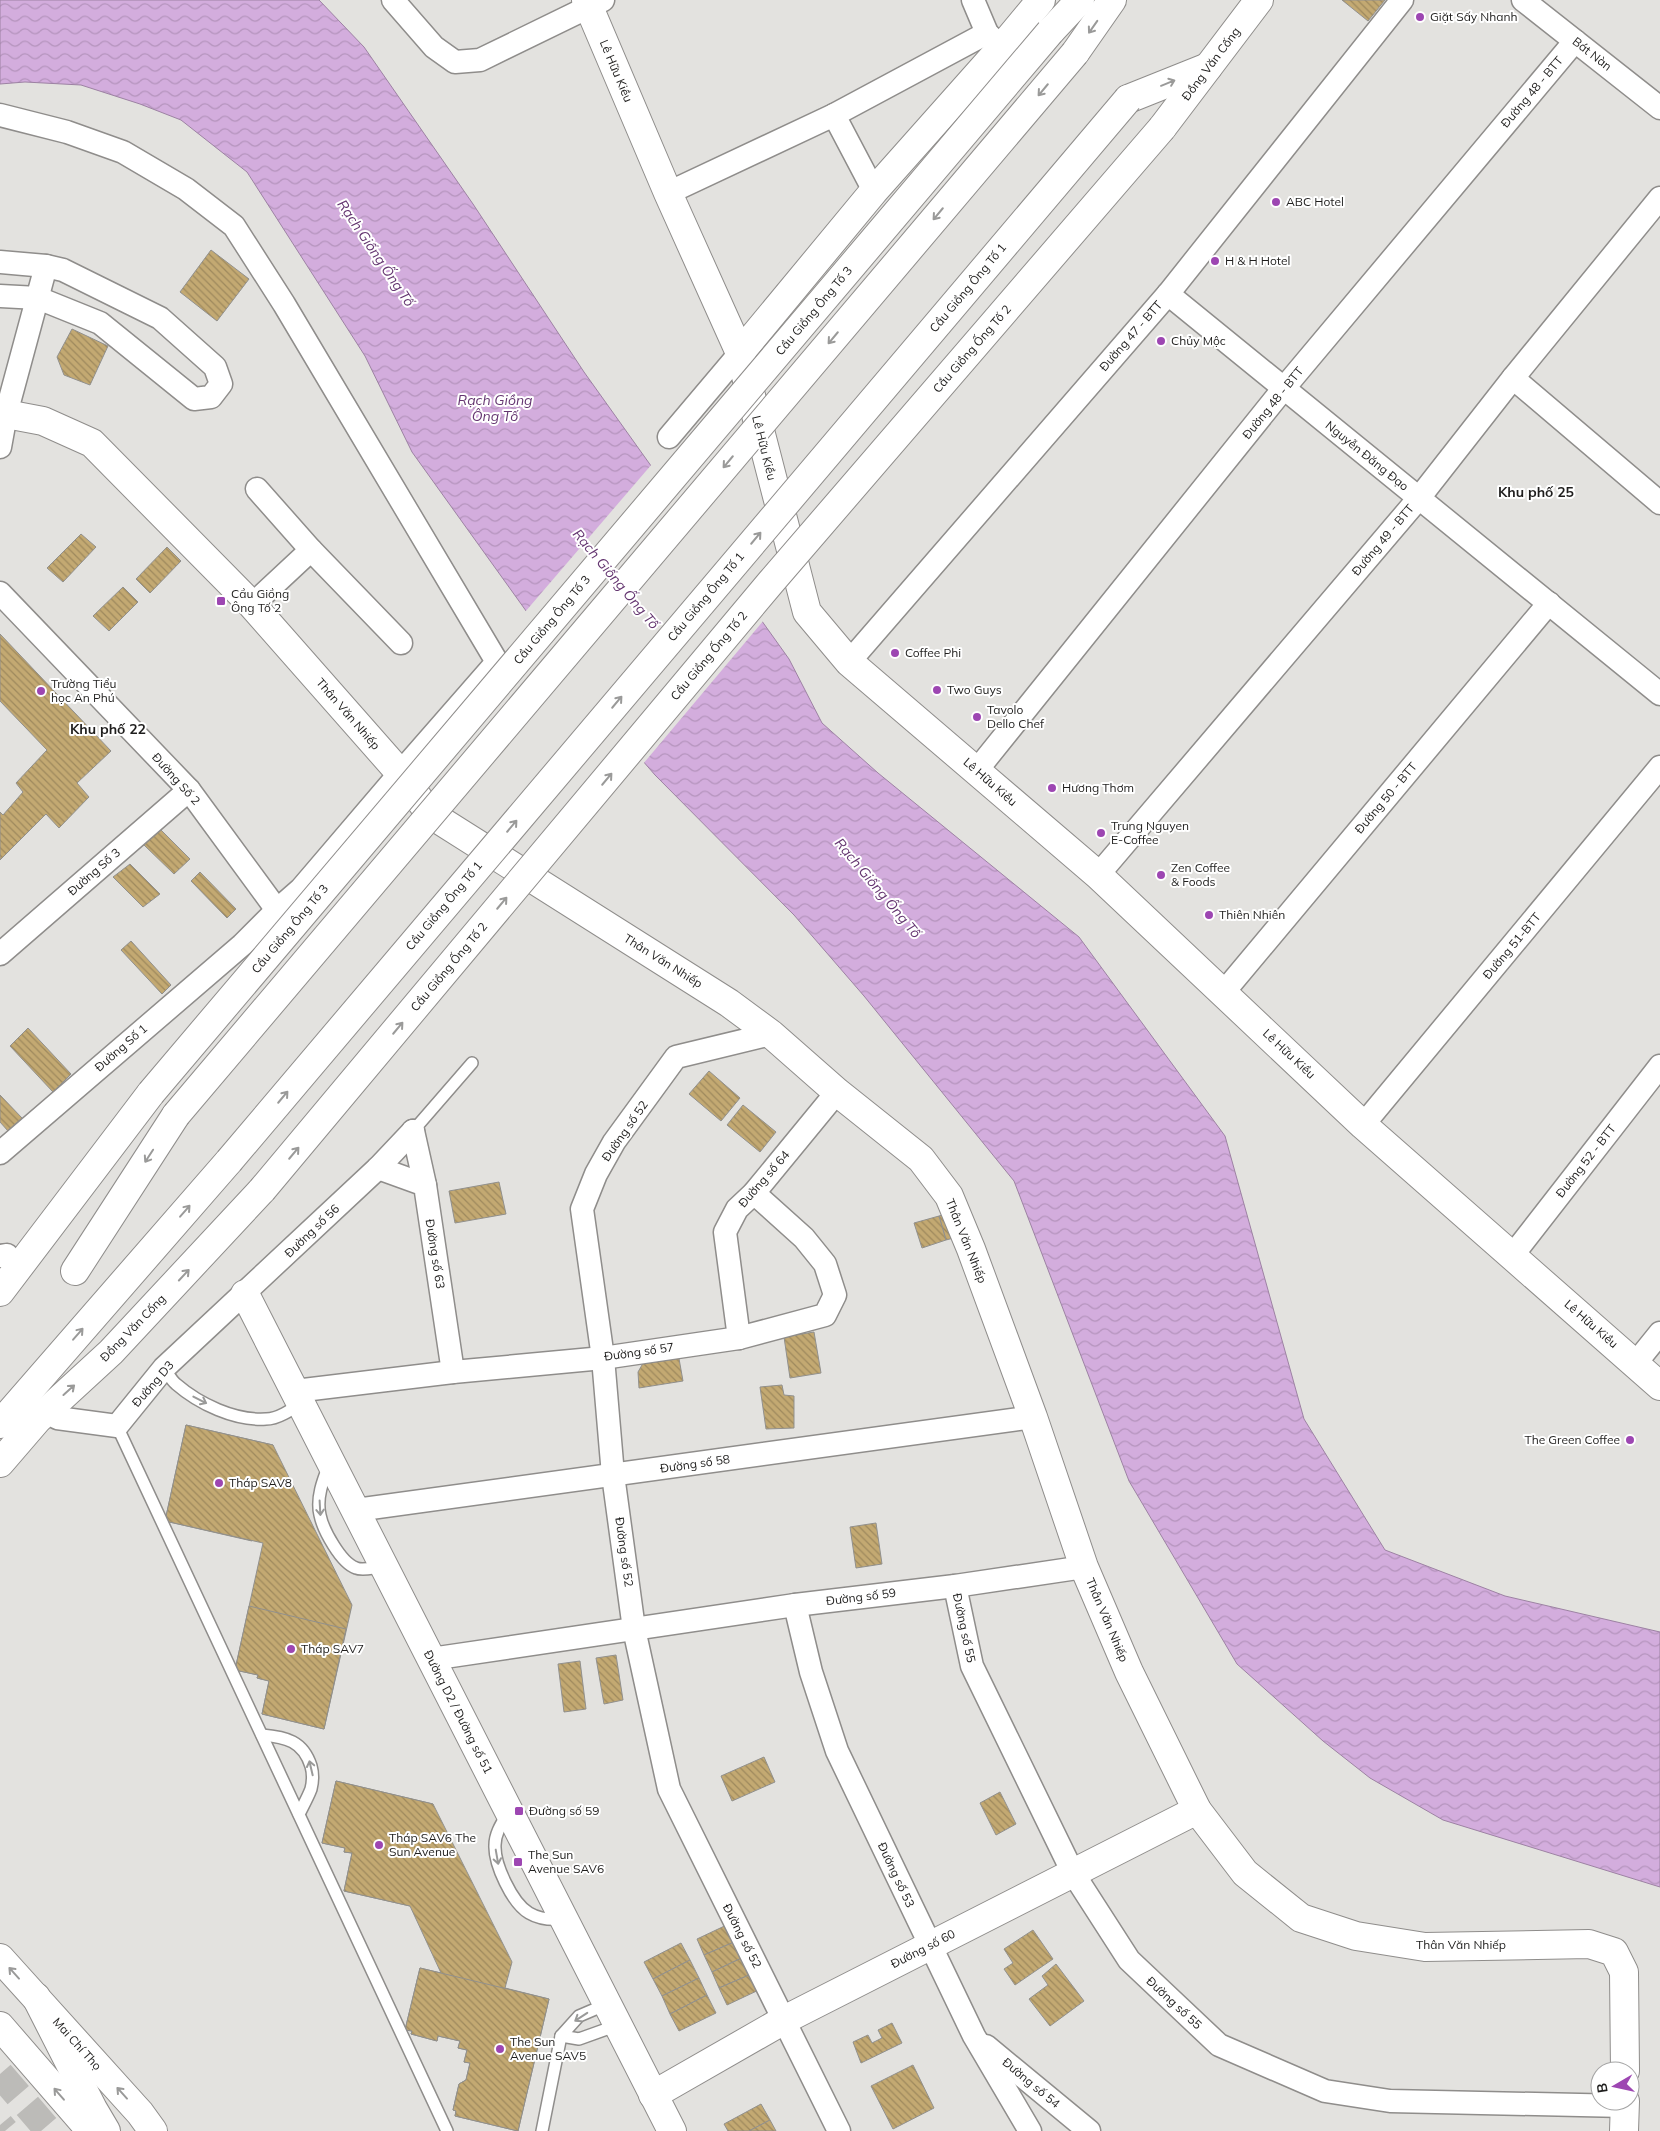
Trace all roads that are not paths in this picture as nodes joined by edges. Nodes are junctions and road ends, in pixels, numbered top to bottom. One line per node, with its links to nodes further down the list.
1 (393, 0): 9 (street)
2 (973, 0): 11 (street)
3 (1058, 0): 10 (main road)
4 (1080, 0): 10 (main road)
5 (1112, 0): 64 (main road, one-way to 64, bridge)
6 (1259, 0): 13 (main road, Đồng Văn Cống)
7 (1402, 0): 23 (street, Đường 47 - BTT)
8 (1523, 0): 12 (street, Bát Nàn)
9 (593, 2): 19 (main road, Lê Hữu Kiều)
10 (1043, 18): 11 (main road); 53 (main road, Cầu Giồng Ông Tố 3, bridge)
11 (994, 40): 16 (street); 18 (main road)
12 (1575, 41): 14 (street, Bát Nàn); 28 (street, Đường 48 - BTT)
13 (1208, 67): 17 (main road, Đồng Văn Cống); 77 (main road, Cầu Giồng Ông Tố 1, one-way to 13, bridge)
14 (1660, 108)
15 (0, 115): 44 (street, Đường Số 1)
16 (834, 115): 18 (street); 19 (street)
17 (1162, 128): 60 (main road, Cầu Giồng Ống Tố 2, one-way to 17, bridge)
18 (874, 191): 26 (main road)
19 (668, 193): 26 (main road, Lê Hữu Kiều)
20 (1660, 198): 27 (street, Đường 49 - BTT)
21 (0, 262): 22 (street)
22 (46, 266): 25 (street); 25 (street)
23 (1168, 294): 28 (street, Nguyễn Đăng Đạo); 40 (street, Đường 47 - BTT)
24 (0, 296): 25 (street)
25 (38, 298): 29 (street)
26 (740, 353): 30 (street); 40 (main road, Lê Hữu Kiều)
27 (1513, 378): 33 (street); 34 (street, Đường 49 - BTT)
28 (1284, 388): 34 (street, Nguyễn Đăng Đạo); 43 (street, Đường 48 - BTT)
29 (3, 415): 31 (street); 38 (main road, Thân Văn Nhiếp)
30 (669, 437)
31 (0, 448)
32 (257, 489): 35 (street)
33 (1657, 495)
34 (1420, 498): 37 (street, Nguyễn Đăng Đạo); 46 (street, Đường 49 - BTT)
35 (311, 550): 38 (street); 39 (street)
36 (0, 593): 45 (street, Đường Số 2)
37 (1549, 603): 41 (street, Nguyễn Đăng Đạo); 49 (street, Đường 50 - BTT)
38 (252, 605): 44 (main road, Thân Văn Nhiếp)
39 (401, 643)
40 (849, 662): 43 (main road, Lê Hữu Kiều)
41 (1660, 694)
42 (1660, 767): 55 (street, Đường 51-BTT)
43 (977, 770): 46 (main road, Lê Hữu Kiều)
44 (400, 773): 47 (street, Đường Số 1); 50 (main road, Thân Văn Nhiếp)
45 (189, 790): 47 (street, Đường Số 2); 48 (street, Đường Số 3)
46 (1098, 875): 49 (main road, Lê Hữu Kiều)
47 (277, 910): 57 (street, Đường Số 1)
48 (0, 954)
49 (1223, 992): 55 (main road, Lê Hữu Kiều)
50 (771, 1034): 54 (main road, Thân Văn Nhiếp); 69 (street, Đường số 52)
51 (472, 1064): 56 (lane)
52 (1660, 1066): 62 (street, Đường 52 - BTT)
53 (145, 1088): 63 (main road); 65 (main road)
54 (837, 1092): 61 (street, Đường số 64); 76 (main road, Thân Văn Nhiếp)
55 (1363, 1125): 62 (main road, Lê Hữu Kiều)
56 (413, 1131): 58 (street, Đường số 56); 59 (street)
57 (0, 1152)
58 (378, 1168): 59 (street); 66 (street, Đường số 56)
59 (424, 1184): 72 (street, Đường số 63)
60 (262, 1190): 75 (main road, Đồng Văn Cống, one-way to 60)
61 (754, 1193): 68 (street, Đường số 64); 68 (street, Đường số 57)
62 (1512, 1256): 70 (main road, Lê Hữu Kiều)
63 (2, 1257)
64 (76, 1268)
65 (0, 1292)
66 (245, 1294): 71 (street, Đường D3); 74 (main road, Đường D2 / Đường số 51)
67 (1660, 1334): 70 (street)
68 (738, 1338): 69 (street, Đường số 57)
69 (603, 1358): 72 (street, Đường số 57); 81 (street, Đường số 52)
70 (1636, 1364): 73 (main road, Lê Hữu Kiều)
71 (164, 1368): 74 (lane, one-way to 74); 78 (street, Đường D3)
72 (453, 1372): 74 (street, Đường số 57)
73 (1660, 1386)
74 (298, 1397): 79 (main road, Đường D2 / Đường số 51)
75 (49, 1408): 78 (street); 80 (main road, Đồng Văn Cống)
76 (1033, 1417): 81 (street, Đường số 58); 84 (main road, Thân Văn Nhiếp)
77 (0, 1424)
78 (117, 1426): 89 (lane)
79 (330, 1462): 82 (main road, Đường D2 / Đường số 51); 83 (lane, one-way to 83)
80 (0, 1463)
81 (613, 1475): 82 (street, Đường số 58); 87 (street, Đường số 52)
82 (356, 1510): 83 (main road, Đường D2 / Đường số 51)
83 (384, 1567): 88 (main road, Đường D2 / Đường số 51)
84 (1084, 1567): 85 (street, Đường số 59); 90 (main road, Thân Văn Nhiếp)
85 (955, 1586): 86 (street, Đường số 59); 92 (street, Đường số 55)
86 (794, 1605): 87 (street, Đường số 59); 93 (street, Đường số 53)
87 (634, 1629): 88 (street, Đường số 59); 97 (street, Đường số 52)
88 (431, 1659): 96 (main road, Đường D2 / Đường số 51)
89 (262, 1735): 91 (lane); 91 (lane, one-way to 89)
90 (1197, 1810): 92 (main road, Đường số 60); 101 (main road, Thân Văn Nhiếp)
91 (299, 1814): 107 (lane)
92 (1073, 1873): 93 (main road, Đường số 60); 103 (street, Đường số 55)
93 (929, 1946): 97 (main road, Đường số 60); 100 (street, Đường số 53)
94 (0, 1958): 95 (main road, Mai Chí Thọ, one-way to 94)
95 (36, 1998): 105 (main road); 106 (main road, Mai Chí Thọ, one-way to 95)
96 (612, 2015): 99 (lane); 99 (lane, one-way to 99); 102 (main road, Đường D2 / Đường số 51)
97 (784, 2020): 102 (main road, Đường số 60); 110 (street, Đường số 52)
98 (0, 2026): 104 (main road, one-way to 98)
99 (561, 2036): 108 (lane)
100 (974, 2036): 111 (street, Đường số 53); 112 (street, Đường số 54)
101 (1625, 2061)
102 (654, 2095): 109 (main road, Đường D2 / Đường số 51)
103 (1625, 2113)
104 (91, 2131)
105 (106, 2131)
106 (153, 2131)
107 (447, 2131)
108 (542, 2131)
109 (672, 2131)
110 (839, 2131)
111 (1030, 2131)
112 (1089, 2131)

